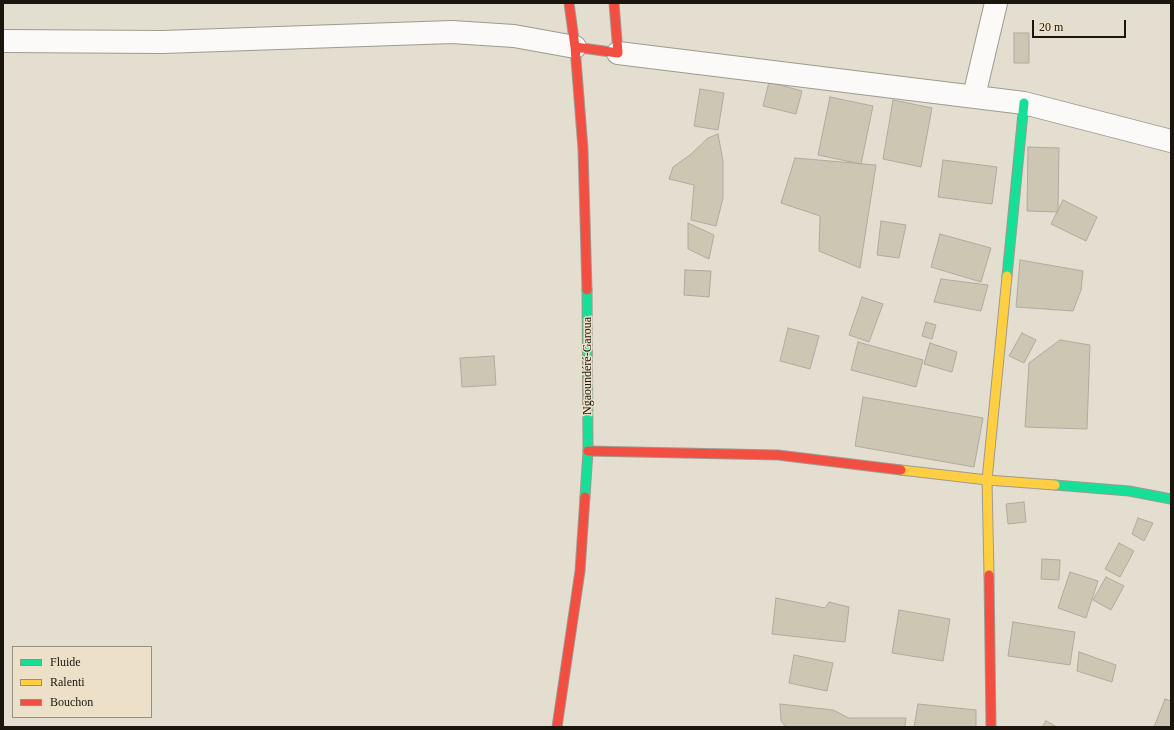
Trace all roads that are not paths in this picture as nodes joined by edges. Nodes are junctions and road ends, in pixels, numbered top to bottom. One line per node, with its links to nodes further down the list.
1 (569, 3): 5 (main road, Ngaoundéré-Garoua)
2 (614, 3): 6 (main road)
3 (996, 3): 7 (street)
4 (3, 41): 5 (street)
5 (576, 47): 6 (main road); 10 (main road, Ngaoundéré-Garoua)
6 (618, 53): 7 (street)
7 (974, 96): 8 (street)
8 (1024, 102): 9 (street); 11 (main road)
9 (1171, 141)
10 (588, 451): 11 (main road); 13 (main road, Ngaoundéré-Garoua)
11 (987, 480): 12 (main road); 14 (main road)
12 (1171, 499)
13 (557, 727)
14 (991, 727)

